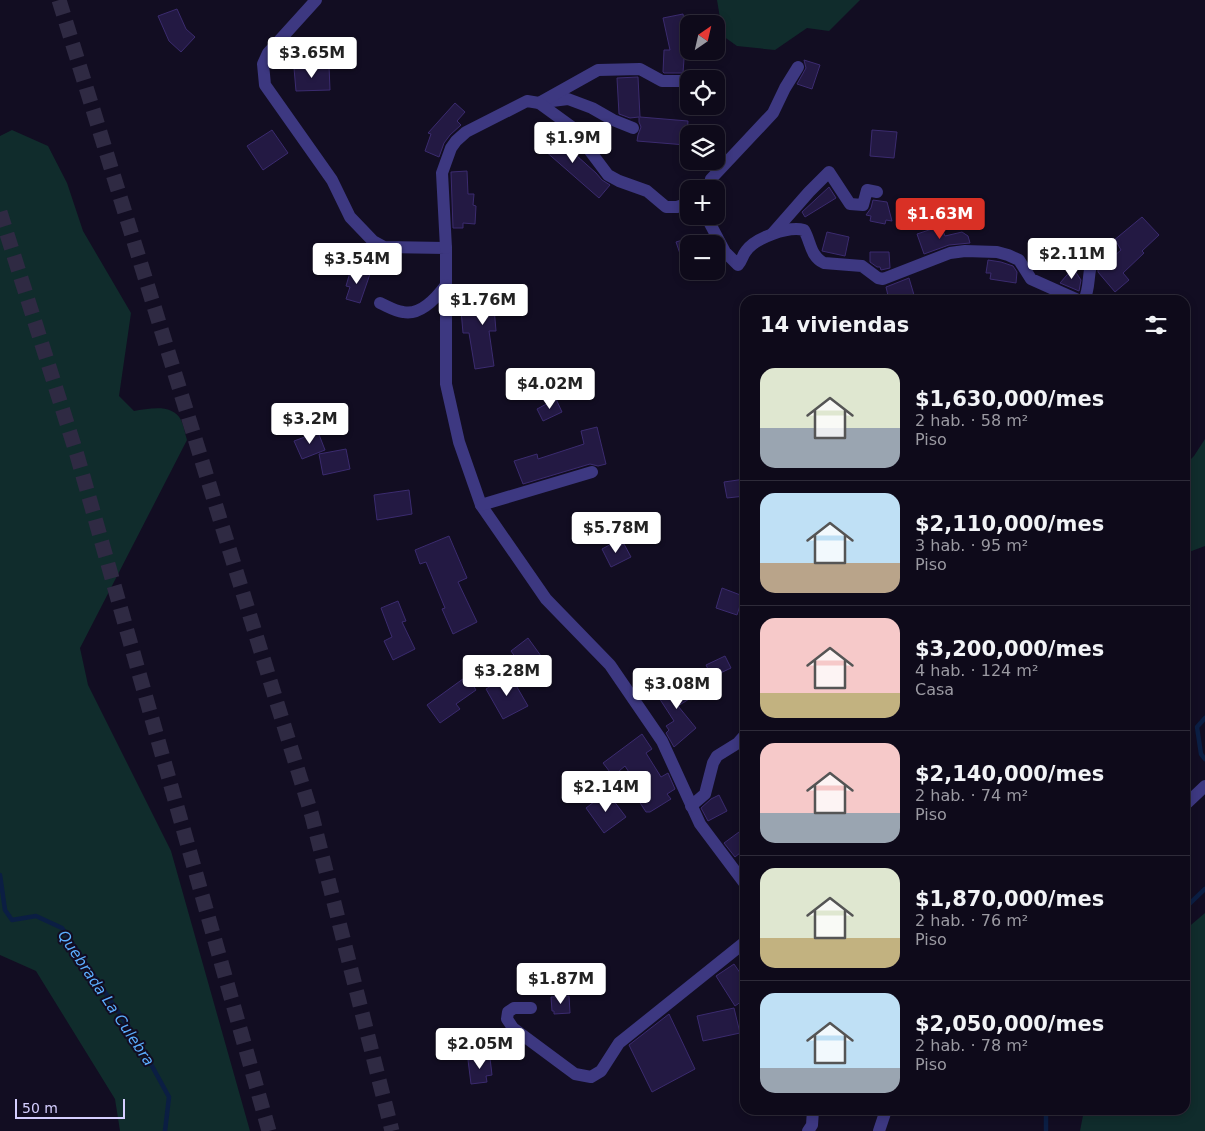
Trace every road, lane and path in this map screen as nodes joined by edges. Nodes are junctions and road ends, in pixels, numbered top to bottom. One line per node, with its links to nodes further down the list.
1 (316, 0): 11 (street)
2 (798, 67): 6 (street)
3 (680, 81): 4 (street)
4 (539, 103): 5 (street); 8 (street); 11 (street)
5 (633, 128)
6 (711, 180)
7 (877, 192): 10 (street)
8 (680, 207)
9 (711, 225): 10 (street)
10 (771, 235): 14 (street)
11 (446, 248): 13 (street)
12 (1111, 249): 15 (street)
13 (446, 284): 16 (street); 18 (street)
14 (1067, 295)
15 (1086, 295)
16 (380, 303)
17 (592, 472): 18 (street)
18 (481, 505): 22 (street)
19 (740, 741): 22 (street)
20 (1205, 786): 21 (street)
21 (1190, 800)
22 (691, 806): 23 (street)
23 (740, 877)
24 (740, 946): 25 (street)
25 (531, 1008)
26 (813, 1115): 28 (street)
27 (884, 1115): 29 (street)
28 (808, 1131)
29 (879, 1131)

